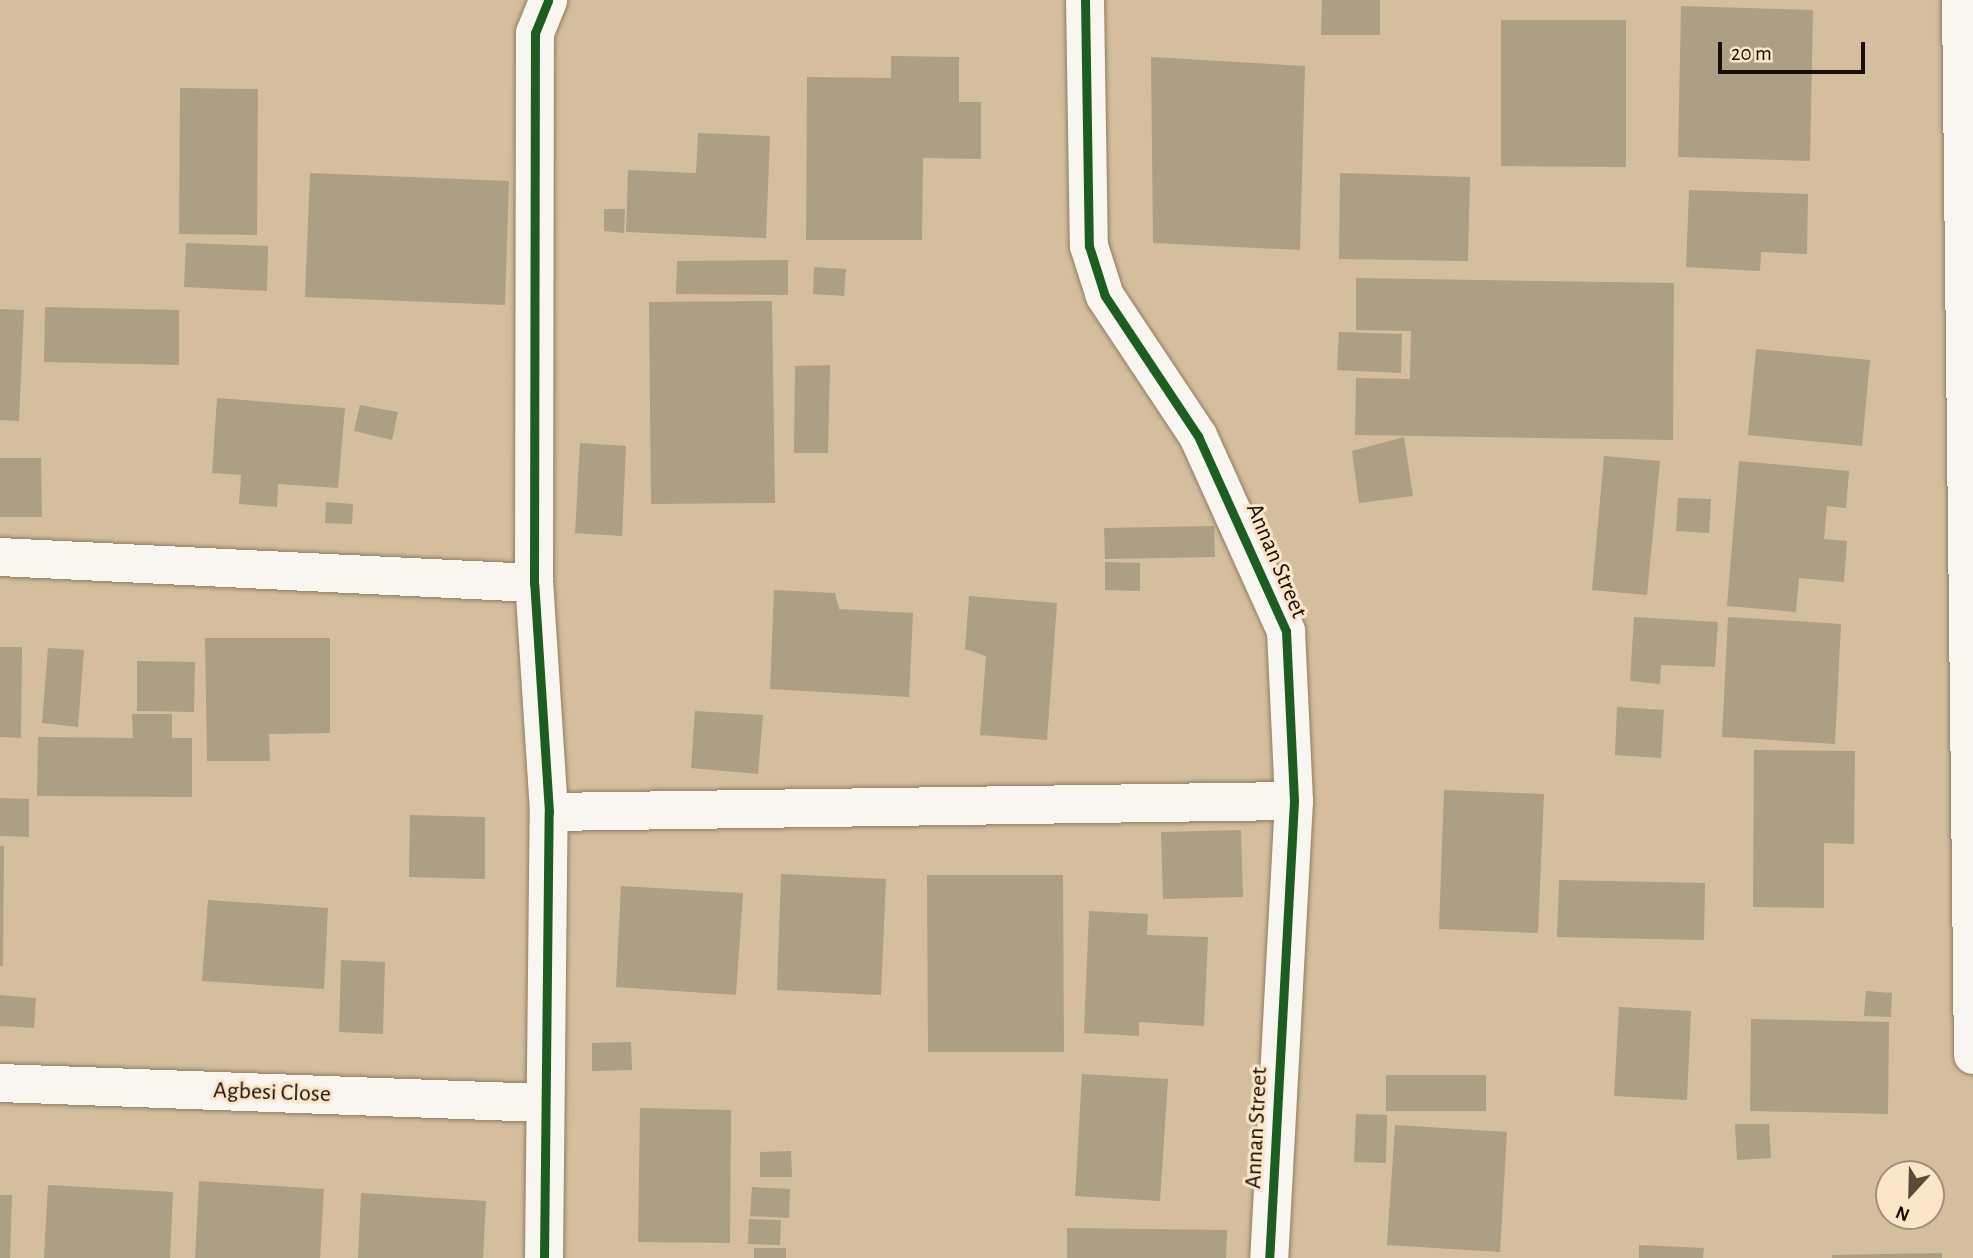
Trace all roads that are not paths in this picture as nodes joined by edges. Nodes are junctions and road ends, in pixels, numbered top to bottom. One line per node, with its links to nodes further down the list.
1 (548, 0): 6 (street)
2 (1085, 0): 8 (street, Annan Street)
3 (1961, 0): 4 (street)
4 (1969, 60): 7 (street)
5 (0, 557): 6 (street)
6 (534, 583): 9 (street)
7 (1968, 587): 10 (street)
8 (1294, 801): 9 (street); 14 (street, Annan Street)
9 (549, 812): 12 (street)
10 (1973, 1055)
11 (0, 1083): 12 (street, Agbesi Close)
12 (544, 1103): 13 (street)
13 (544, 1258)
14 (1269, 1258)

